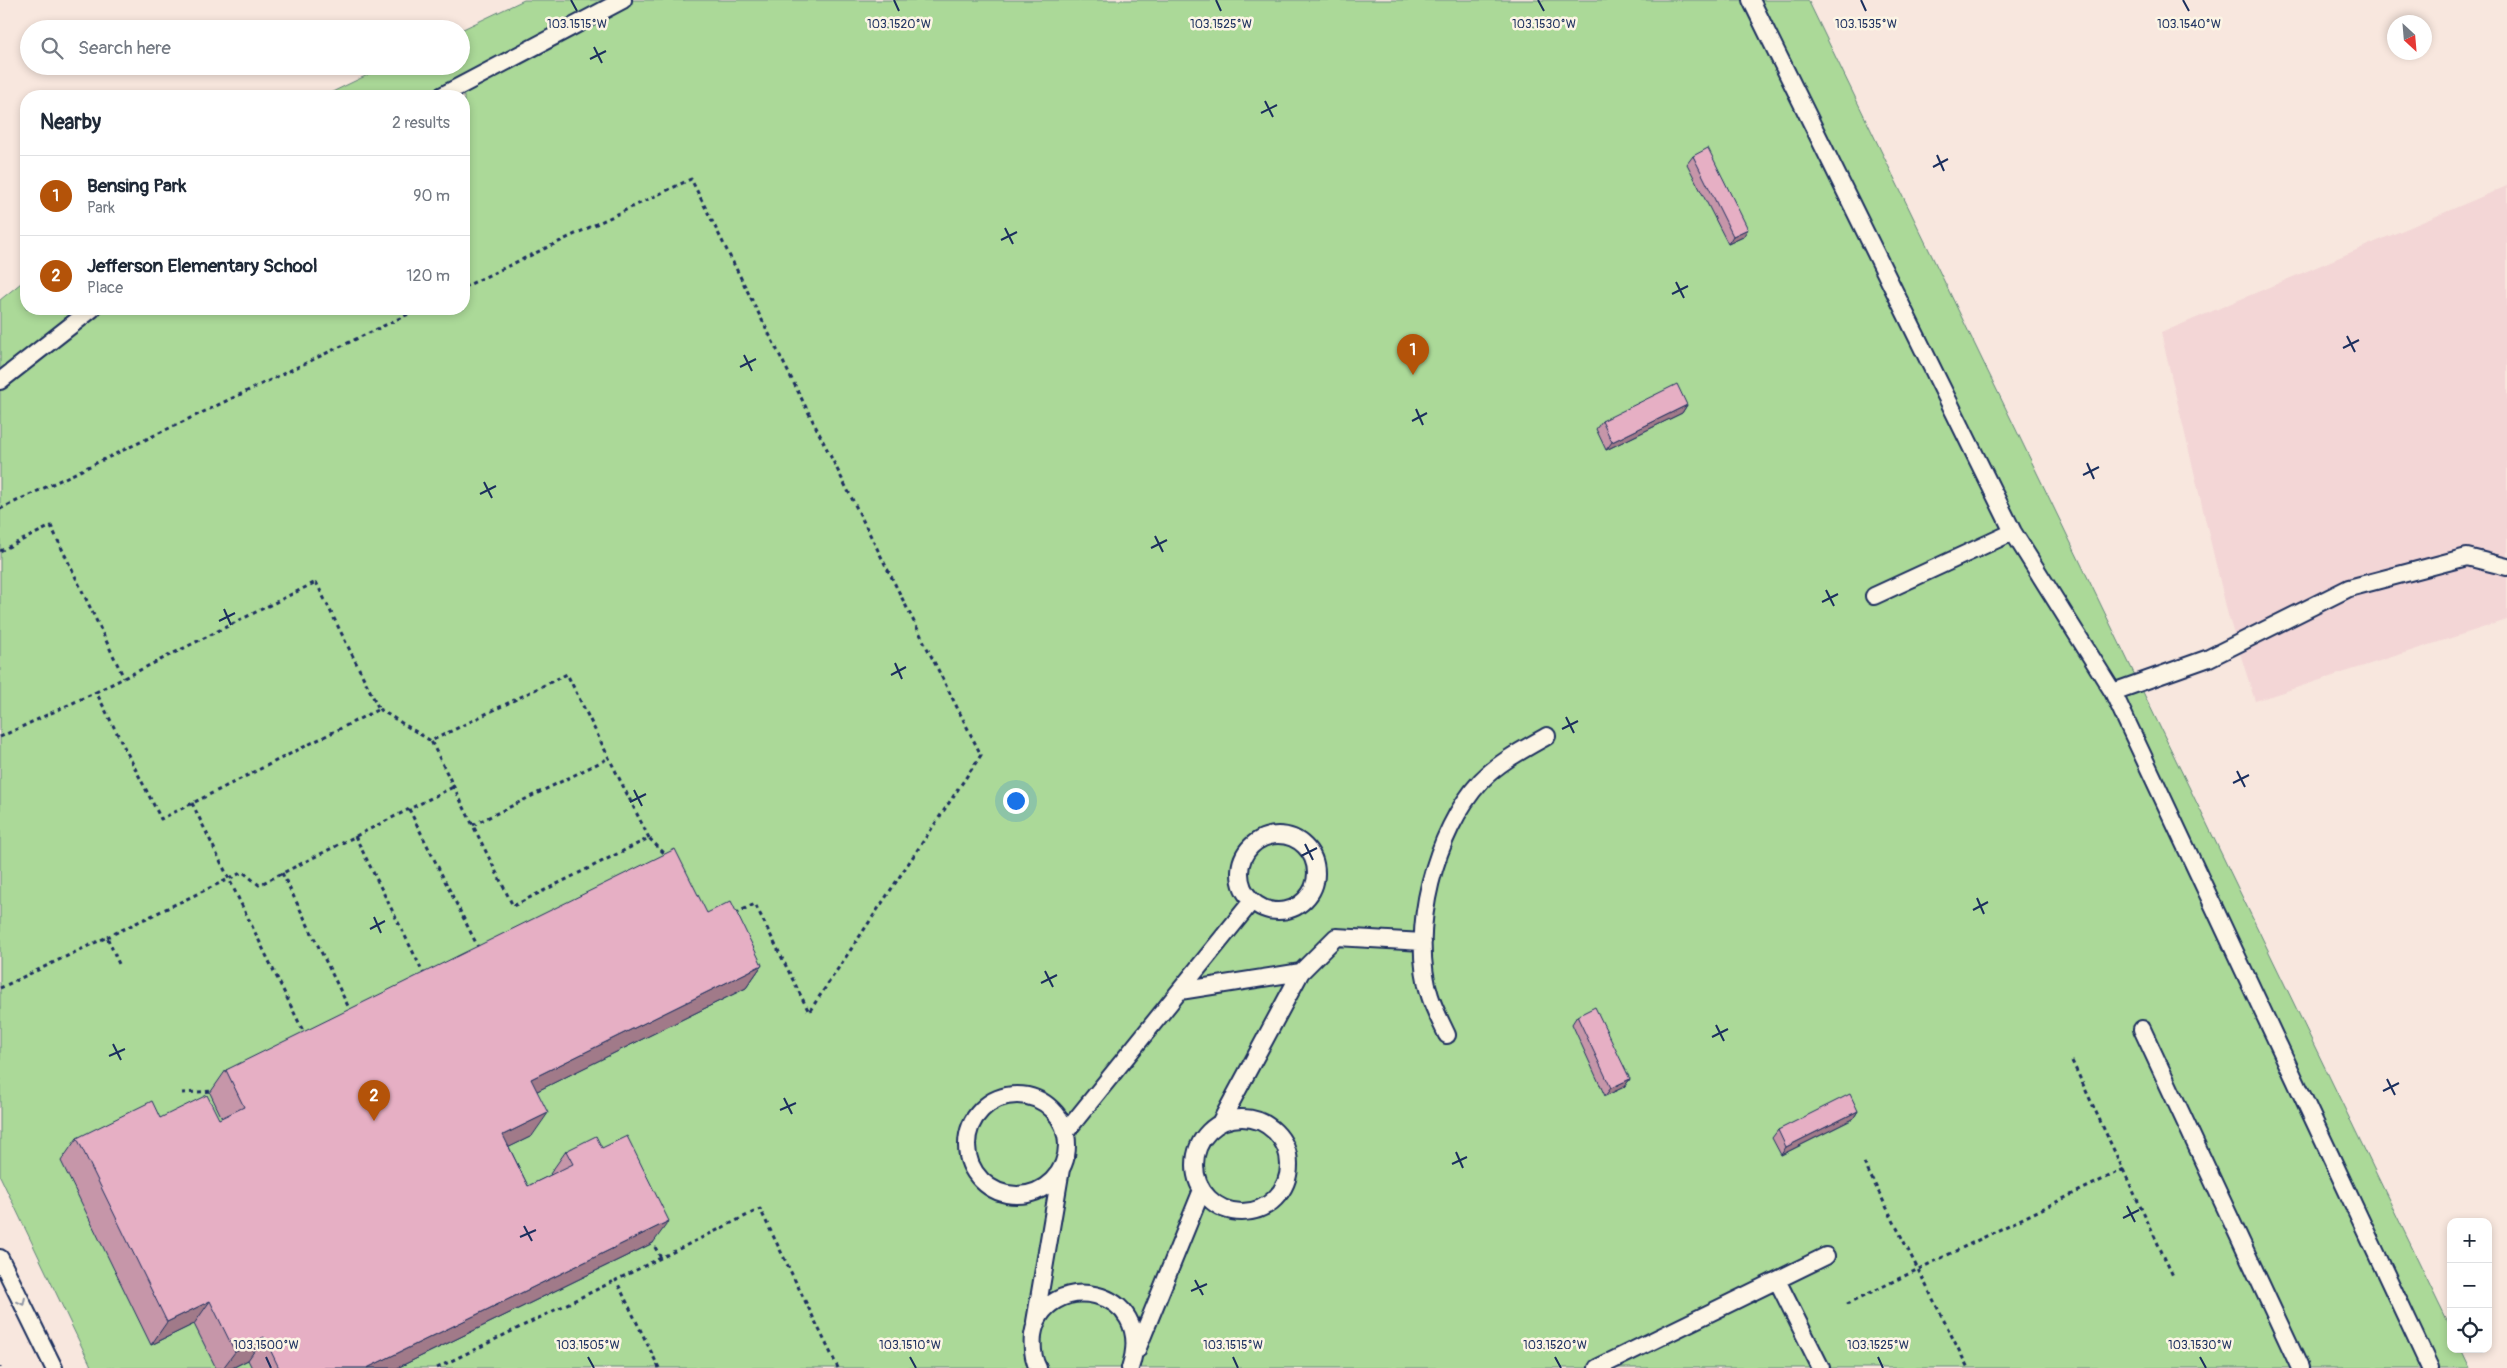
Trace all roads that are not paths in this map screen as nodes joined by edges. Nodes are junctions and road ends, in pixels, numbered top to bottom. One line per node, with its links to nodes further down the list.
1 (623, 0): 3 (lane)
2 (1751, 0): 6 (lane)
3 (452, 90)
4 (84, 315): 5 (lane)
5 (0, 382)
6 (2013, 532): 8 (lane); 9 (lane)
7 (2507, 567): 9 (lane)
8 (1874, 596)
9 (2113, 692): 31 (lane)
10 (1547, 736): 12 (lane)
11 (1252, 901): 11 (lane); 14 (lane)
12 (1423, 942): 13 (lane); 16 (lane)
13 (1301, 972): 14 (lane); 17 (lane)
14 (1180, 991): 18 (lane)
15 (2142, 1029): 30 (lane)
16 (1447, 1035)
17 (1220, 1123): 20 (lane); 20 (lane)
18 (1065, 1133): 19 (lane); 19 (lane)
19 (1062, 1164): 24 (lane)
20 (1202, 1190): 25 (lane)
21 (1826, 1256): 23 (lane)
22 (0, 1258): 26 (lane, one-way to 26)
23 (1777, 1280): 28 (lane); 29 (lane)
24 (1034, 1328): 25 (lane); 27 (lane)
25 (1133, 1360)
26 (54, 1368)
27 (1038, 1368)
28 (1597, 1368)
29 (1821, 1368)
30 (2300, 1368)
31 (2430, 1368)

